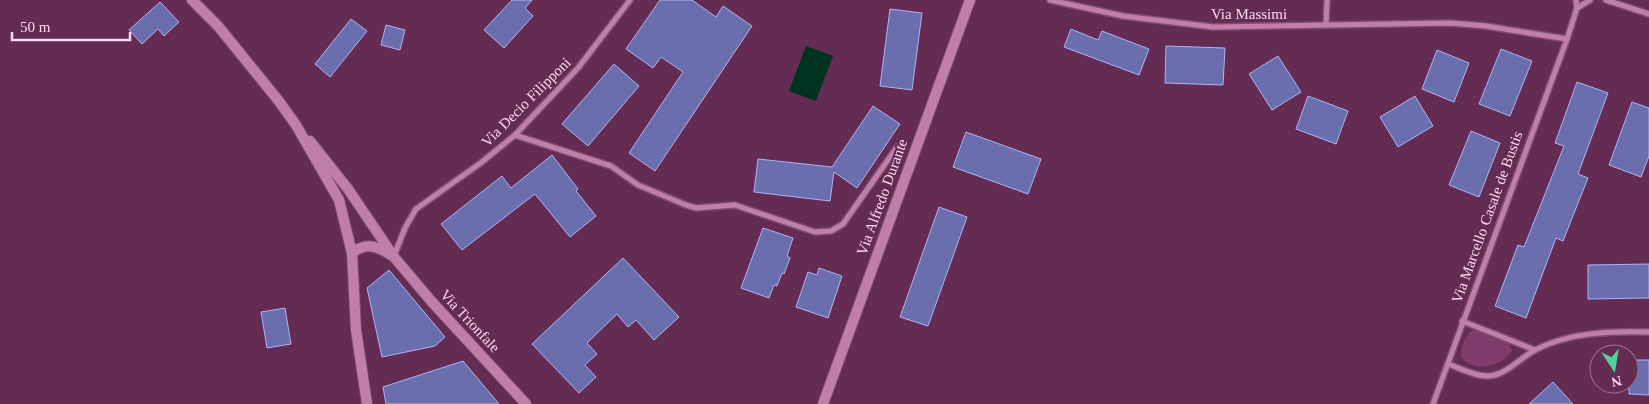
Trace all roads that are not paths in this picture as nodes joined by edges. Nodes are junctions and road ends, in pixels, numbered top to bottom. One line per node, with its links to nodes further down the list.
1 (192, 0): 13 (main road, Via Trionfale)
2 (630, 0): 14 (street, Via Decio Filipponi)
3 (970, 0): 24 (main road, Via Alfredo Durante)
4 (1050, 0): 11 (street, Via Massimi)
5 (1327, 0): 11 (street)
6 (1576, 0): 9 (street)
7 (1590, 0): 9 (street)
8 (1606, 0): 10 (street)
9 (1577, 8): 12 (street)
10 (1649, 14)
11 (1326, 25): 12 (street, Via Massimi)
12 (1567, 39): 18 (street, Via Marcello Casale de Bustis)
13 (296, 125): 16 (main road, Via Trionfale); 17 (main road, Via Trionfale)
14 (515, 135): 15 (street); 17 (street, Via Decio Filipponi)
15 (897, 147)
16 (352, 253): 17 (main road, Via Trionfale); 22 (main road)
17 (394, 257): 23 (main road, Via Trionfale)
18 (1462, 321): 20 (street); 21 (street, Via Marcello Casale de Bustis)
19 (1649, 332): 20 (street)
20 (1535, 350): 21 (street)
21 (1448, 364): 25 (street, Via Marcello Casale de Bustis)
22 (367, 404)
23 (526, 404)
24 (823, 404)
25 (1433, 404)

